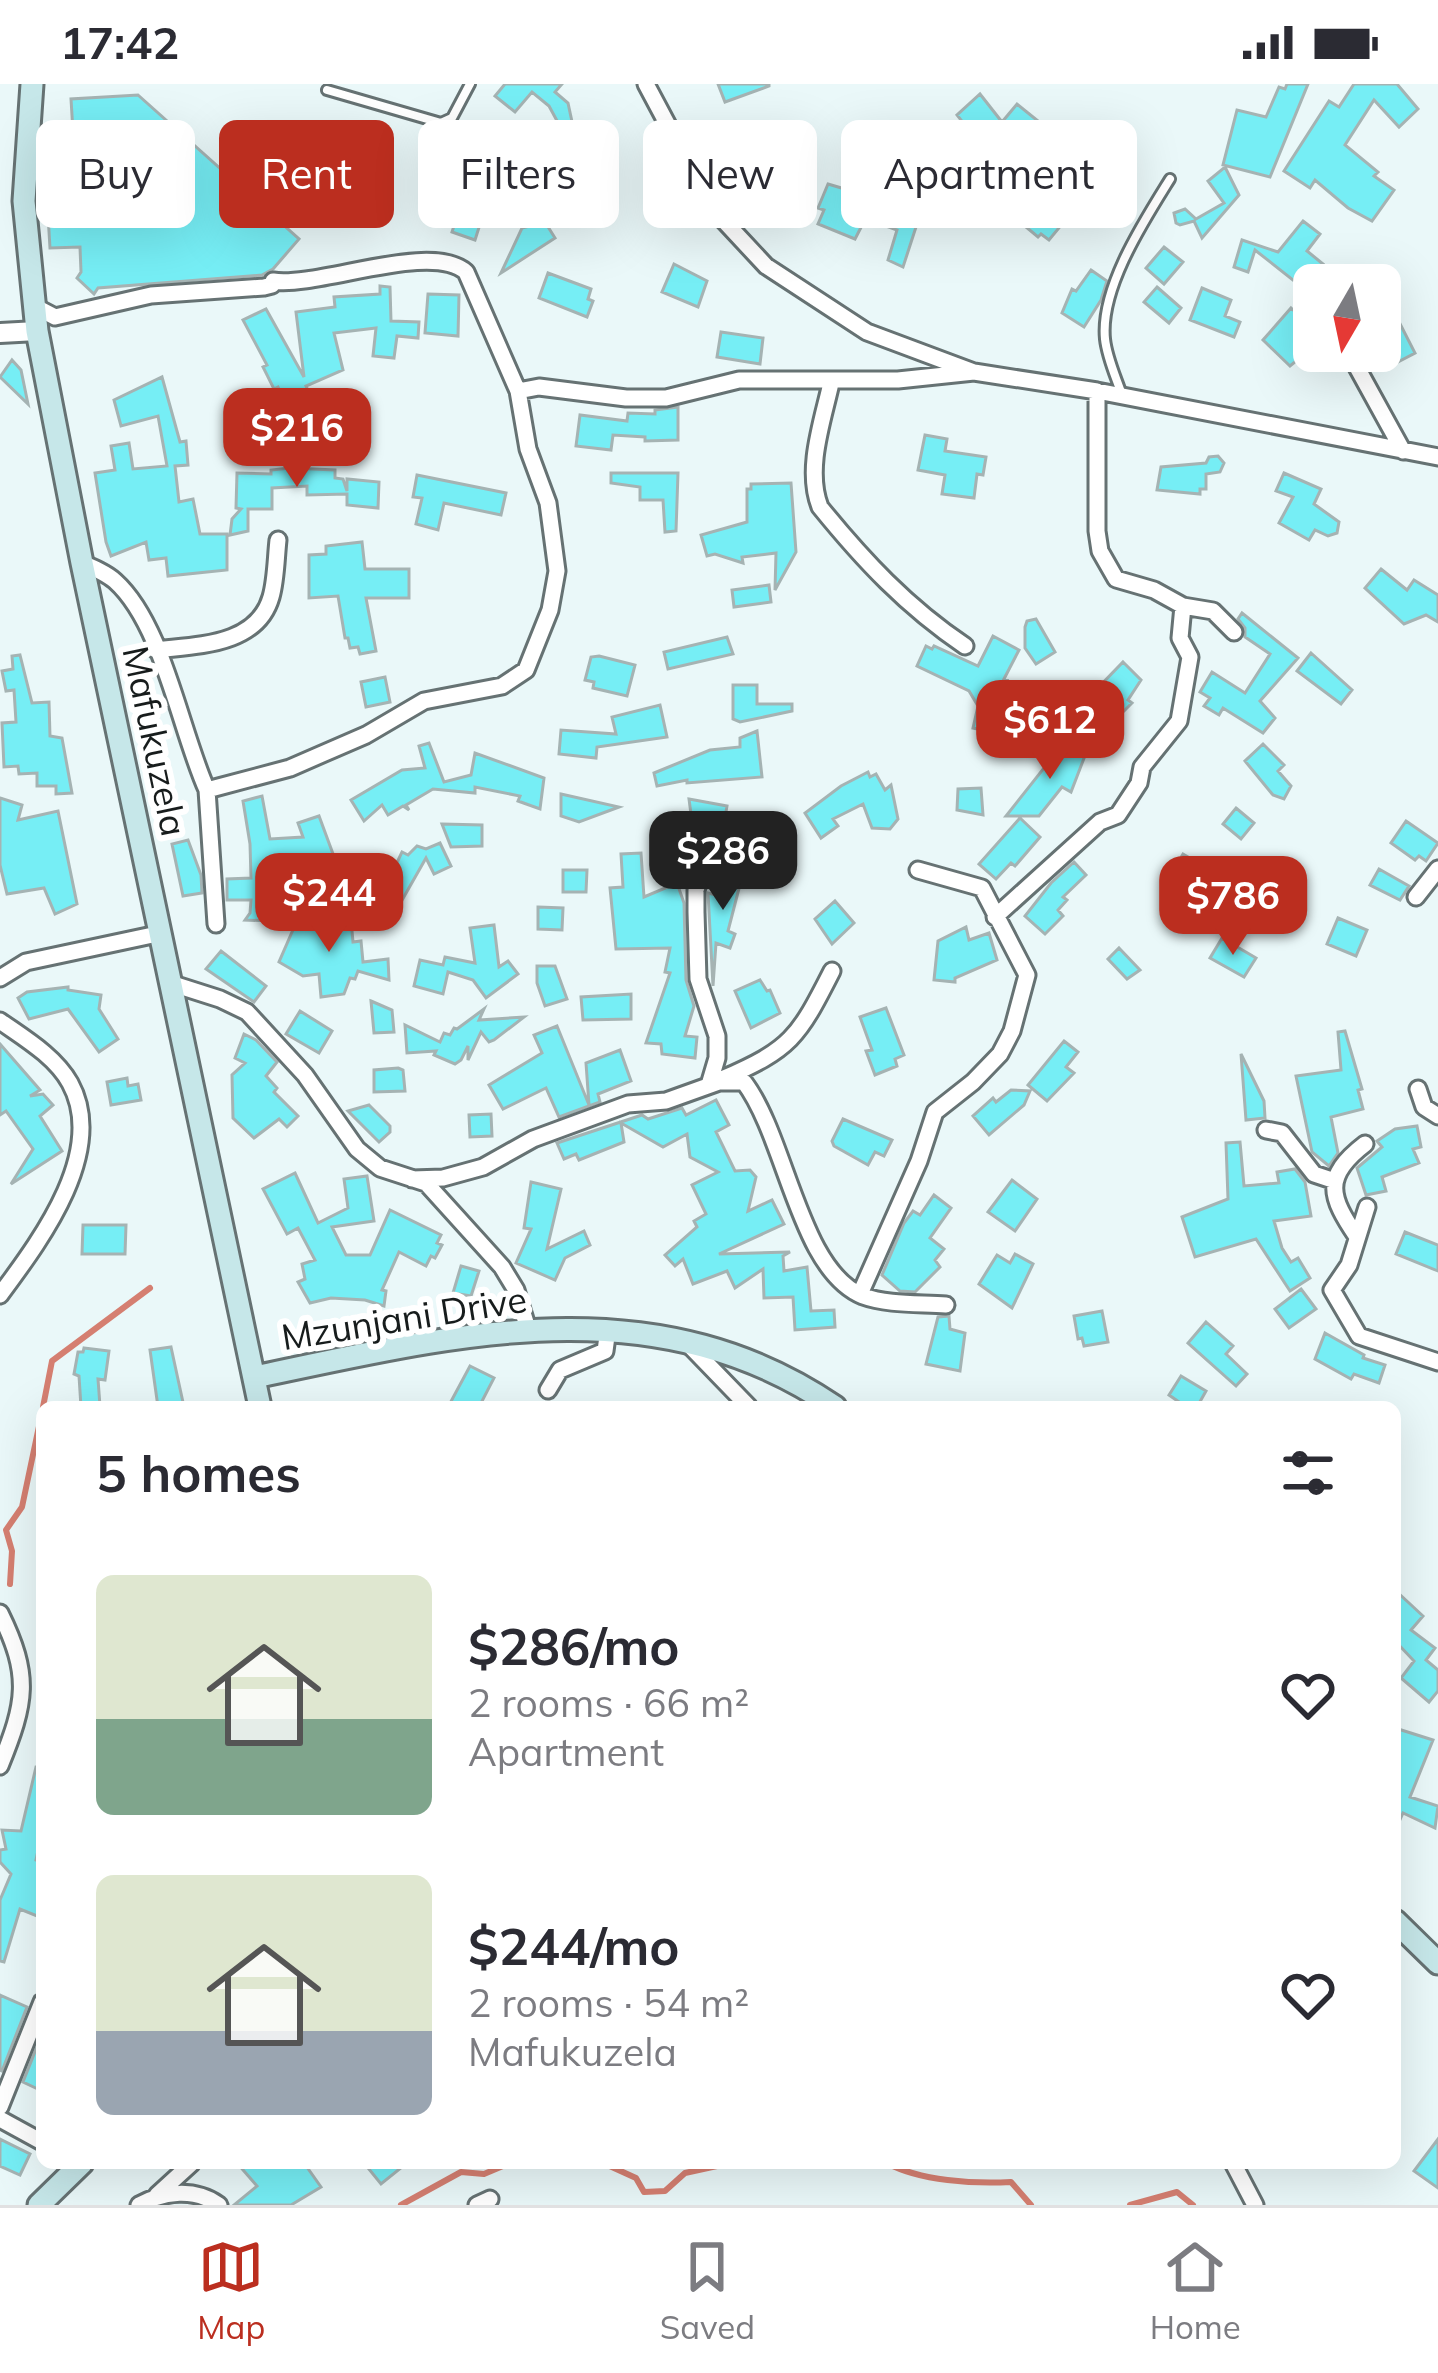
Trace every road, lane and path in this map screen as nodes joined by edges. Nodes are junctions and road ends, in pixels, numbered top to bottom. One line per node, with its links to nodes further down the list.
1 (32, 84): 6 (main road, Mafukuzela)
2 (470, 84): 4 (lane)
3 (646, 84): 9 (street)
4 (327, 90)
5 (1170, 179): 14 (lane)
6 (34, 307): 7 (main road, Mafukuzela); 12 (street)
7 (38, 331): 8 (street); 18 (main road, Mafukuzela)
8 (0, 333)
9 (974, 372): 11 (street); 13 (street)
10 (1360, 372): 15 (street)
11 (831, 382): 12 (street); 21 (street)
12 (518, 391): 23 (street)
13 (1097, 391): 14 (street); 19 (street)
14 (1123, 396): 15 (street)
15 (1403, 451): 16 (street)
16 (1438, 458)
17 (278, 540): 22 (street)
18 (82, 563): 22 (street); 30 (main road, Mafukuzela)
19 (1183, 606): 20 (street); 28 (street)
20 (1234, 632)
21 (964, 646)
22 (156, 650): 23 (street)
23 (207, 790): 29 (street)
24 (712, 842): 35 (street)
25 (1438, 869): 27 (street)
26 (918, 870): 28 (street)
27 (1416, 897)
28 (995, 917): 44 (street)
29 (216, 923)
30 (162, 933): 32 (street); 33 (main road, Mafukuzela)
31 (832, 971): 35 (street)
32 (0, 979)
33 (173, 984): 40 (street); 51 (main road, Mafukuzela)
34 (0, 1021): 45 (street)
35 (709, 1085): 40 (street); 44 (street)
36 (1418, 1089): 37 (street)
37 (1438, 1116)
38 (1266, 1130): 41 (street)
39 (1365, 1144): 41 (street)
40 (412, 1179): 47 (street)
41 (1335, 1181): 43 (street)
42 (1366, 1207): 43 (street)
43 (1358, 1237): 50 (street)
44 (860, 1294): 46 (street)
45 (0, 1295)
46 (946, 1305)
47 (528, 1329): 48 (main road, Mzunjani Drive); 51 (main road, Mzunjani Drive)
48 (608, 1329): 49 (main road, Mzunjani Drive); 52 (street)
49 (684, 1340): 54 (street); 55 (main road, Mzunjani Drive)
50 (1438, 1362)
51 (255, 1377): 53 (main road, Mafukuzela)
52 (548, 1390)
53 (259, 1401)
54 (743, 1401)
55 (826, 1401)
56 (0, 1613): 57 (street)
57 (0, 1766)
58 (1401, 1927): 59 (main road)
59 (1438, 1963)
60 (36, 2017): 61 (street)
61 (0, 2107)
62 (0, 2119): 63 (street)
63 (36, 2140)
64 (75, 2169): 68 (main road)
65 (185, 2169): 67 (street)
66 (1236, 2169): 71 (street)
67 (157, 2195): 69 (street); 70 (street)
68 (39, 2205)
69 (139, 2205)
70 (219, 2205)
71 (1255, 2205)

